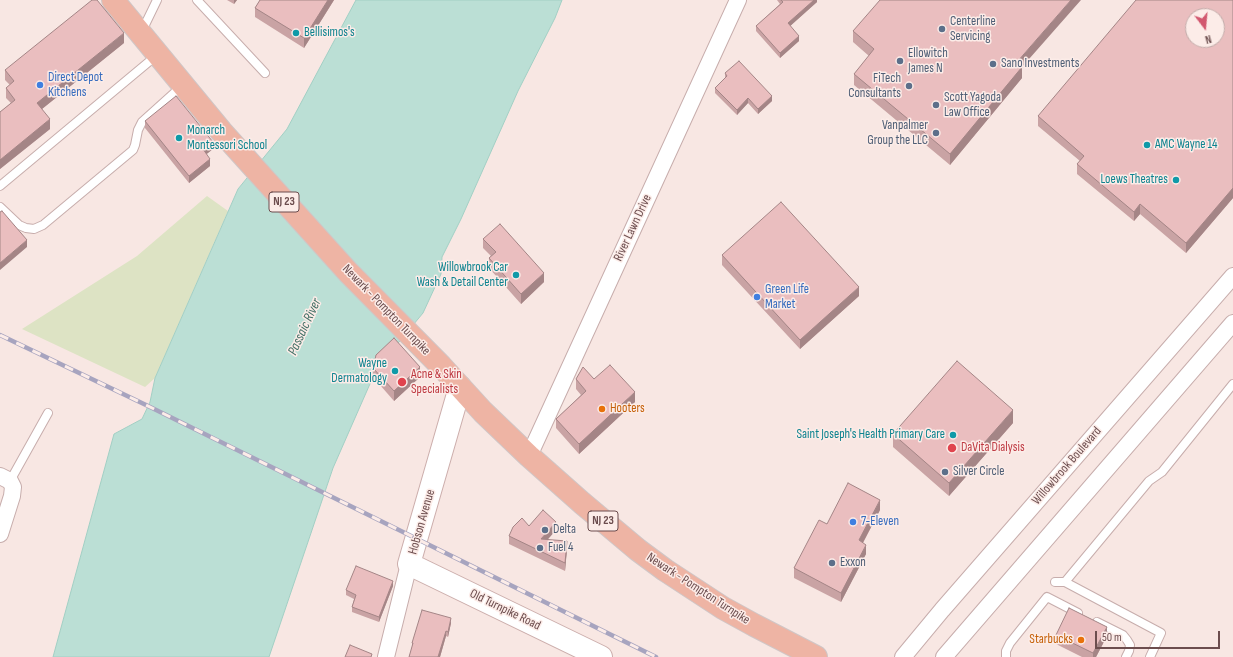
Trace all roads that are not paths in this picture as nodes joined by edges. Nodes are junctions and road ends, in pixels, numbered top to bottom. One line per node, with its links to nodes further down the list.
1 (114, 0): 5 (main road, Newark - Pompton Turnpike / NJ 23)
2 (157, 0): 5 (lane)
3 (197, 0): 7 (lane)
4 (738, 0): 16 (street, River Lawn Drive)
5 (141, 34): 6 (main road, Newark - Pompton Turnpike / NJ 23)
6 (157, 54): 8 (main road, Newark - Pompton Turnpike / NJ 23); 9 (lane)
7 (265, 73)
8 (183, 86): 10 (lane); 14 (main road, Newark - Pompton Turnpike / NJ 23)
9 (0, 186)
10 (0, 207)
11 (1233, 276): 25 (street, Willowbrook Boulevard)
12 (1233, 323): 26 (street)
13 (1233, 384): 21 (lane)
14 (460, 387): 16 (main road, Newark - Pompton Turnpike / NJ 23); 19 (street, Hobson Avenue)
15 (48, 413): 17 (lane)
16 (529, 456): 24 (main road, Newark - Pompton Turnpike / NJ 23)
17 (5, 479): 18 (street)
18 (0, 534)
19 (409, 564): 22 (street, Hobson Avenue); 23 (street, Old Turnpike Road)
20 (1055, 582): 21 (lane)
21 (1065, 582): 29 (lane)
22 (386, 657)
23 (601, 657)
24 (816, 657)
25 (903, 657)
26 (944, 657)
27 (1006, 657): 28 (lane)
28 (1126, 657)
29 (1150, 657)

